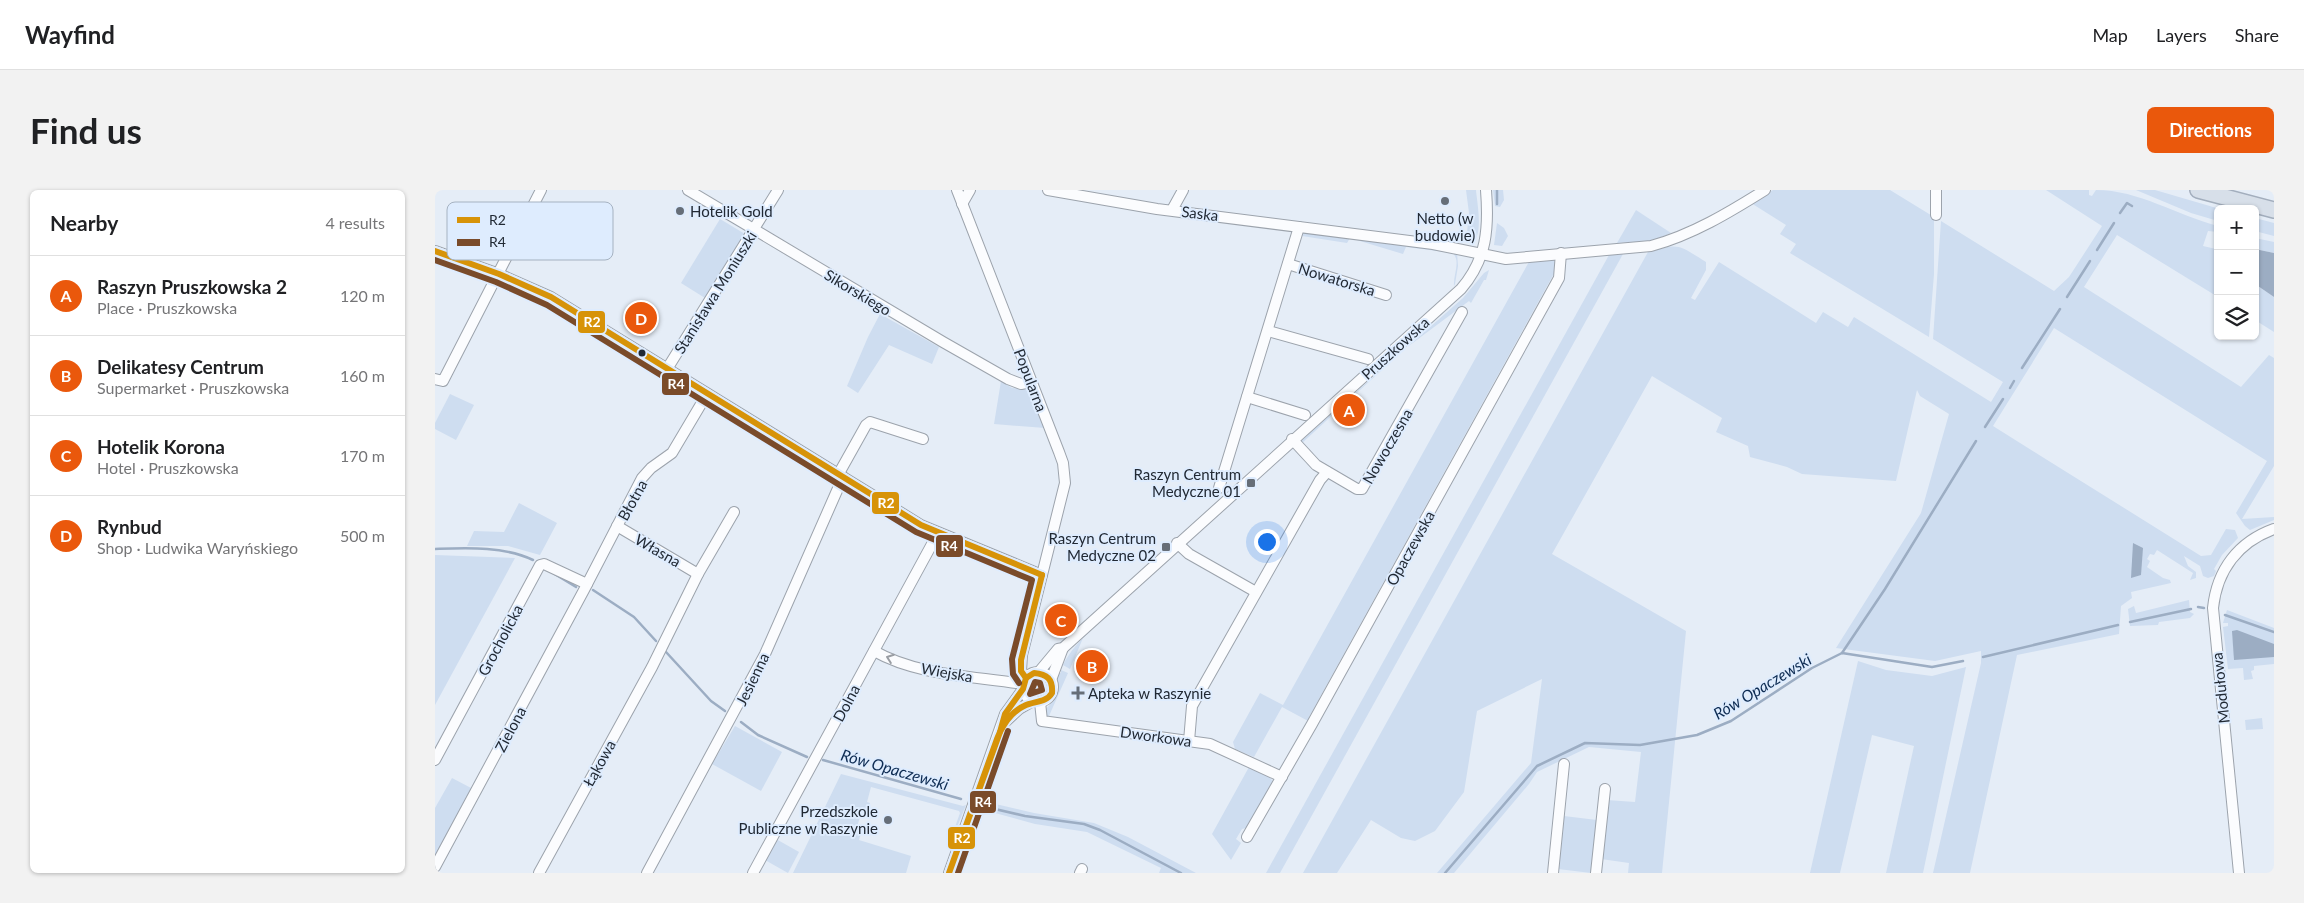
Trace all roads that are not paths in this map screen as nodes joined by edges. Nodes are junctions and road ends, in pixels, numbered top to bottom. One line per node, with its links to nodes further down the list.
1 (541, 190): 13 (street)
2 (688, 190): 19 (street, Sikorskiego)
3 (778, 190): 19 (street, Stanisława Moniuszki)
4 (957, 190): 14 (street, Popularna)
5 (970, 190): 14 (street)
6 (1047, 190): 12 (street, Saska)
7 (1183, 190): 15 (street)
8 (1486, 190): 23 (street, Pruszkowska)
9 (1765, 190): 21 (street)
10 (1936, 190): 17 (street)
11 (2198, 190): 16 (highway)
12 (1067, 192): 15 (street, Saska)
13 (535, 202)
14 (962, 204): 34 (street, Popularna)
15 (1172, 210): 18 (street, Saska)
16 (2274, 210)
17 (1936, 215)
18 (1299, 226): 23 (street, Saska); 26 (street, Nowatorska)
19 (753, 230): 32 (street, Stanisława Moniuszki); 34 (street, Sikorskiego)
20 (435, 251): 22 (street)
21 (1561, 253): 23 (street); 63 (street, Opaczewska)
22 (447, 255)
23 (1482, 255): 39 (street, Pruszkowska)
24 (460, 260): 27 (street)
25 (506, 260): 27 (street)
26 (1288, 264): 28 (street, Nowatorska); 30 (street, Nowatorska)
27 (499, 274): 32 (street); 33 (street)
28 (1386, 294)
29 (1462, 312): 40 (street, Nowoczesna)
30 (1268, 331): 31 (street); 36 (street, Nowatorska)
31 (1368, 360)
32 (667, 369): 35 (street)
33 (439, 380)
34 (1031, 382): 49 (street, Popularna)
35 (707, 394): 41 (street); 44 (street, Błotna)
36 (1247, 397): 37 (street); 42 (street, Nowatorska)
37 (1305, 415)
38 (923, 439): 41 (street, Jesienna)
39 (1292, 439): 40 (street); 47 (street, Pruszkowska)
40 (1327, 472): 51 (street)
41 (841, 476): 46 (street); 68 (street, Jesienna)
42 (1219, 488)
43 (733, 512): 48 (street, Własna)
44 (617, 526): 48 (street, Własna); 50 (street, Błotna)
45 (2274, 529): 73 (street, Modułowa)
46 (938, 533): 49 (street); 53 (street, Dolna)
47 (1177, 543): 51 (street); 52 (street, Pruszkowska)
48 (698, 574): 54 (street, Własna)
49 (1042, 575): 57 (street, Popularna)
50 (586, 587): 61 (street, Grocholicka); 66 (street, Zielona)
51 (1256, 592): 60 (street)
52 (1063, 648): 55 (street, Pruszkowska); 56 (street, Pruszkowska)
53 (874, 651): 57 (street, Wiejska, one-way to 53); 69 (street, Dolna)
54 (659, 653): 67 (street, Łąkowa)
55 (1038, 673): 56 (street); 57 (street)
56 (1051, 680): 58 (street)
57 (1024, 684): 58 (street); 59 (street)
58 (1036, 702): 59 (street); 60 (street, Dworkowa)
59 (1003, 724): 70 (street)
60 (1189, 741): 63 (street, Dworkowa)
61 (435, 760)
62 (1565, 764): 71 (street)
63 (1283, 777): 65 (street, Opaczewska)
64 (1605, 790): 72 (street)
65 (1247, 838)
66 (435, 867)
67 (539, 873)
68 (647, 873)
69 (753, 873)
70 (949, 873)
71 (1553, 873)
72 (1596, 873)
73 (2239, 873)

